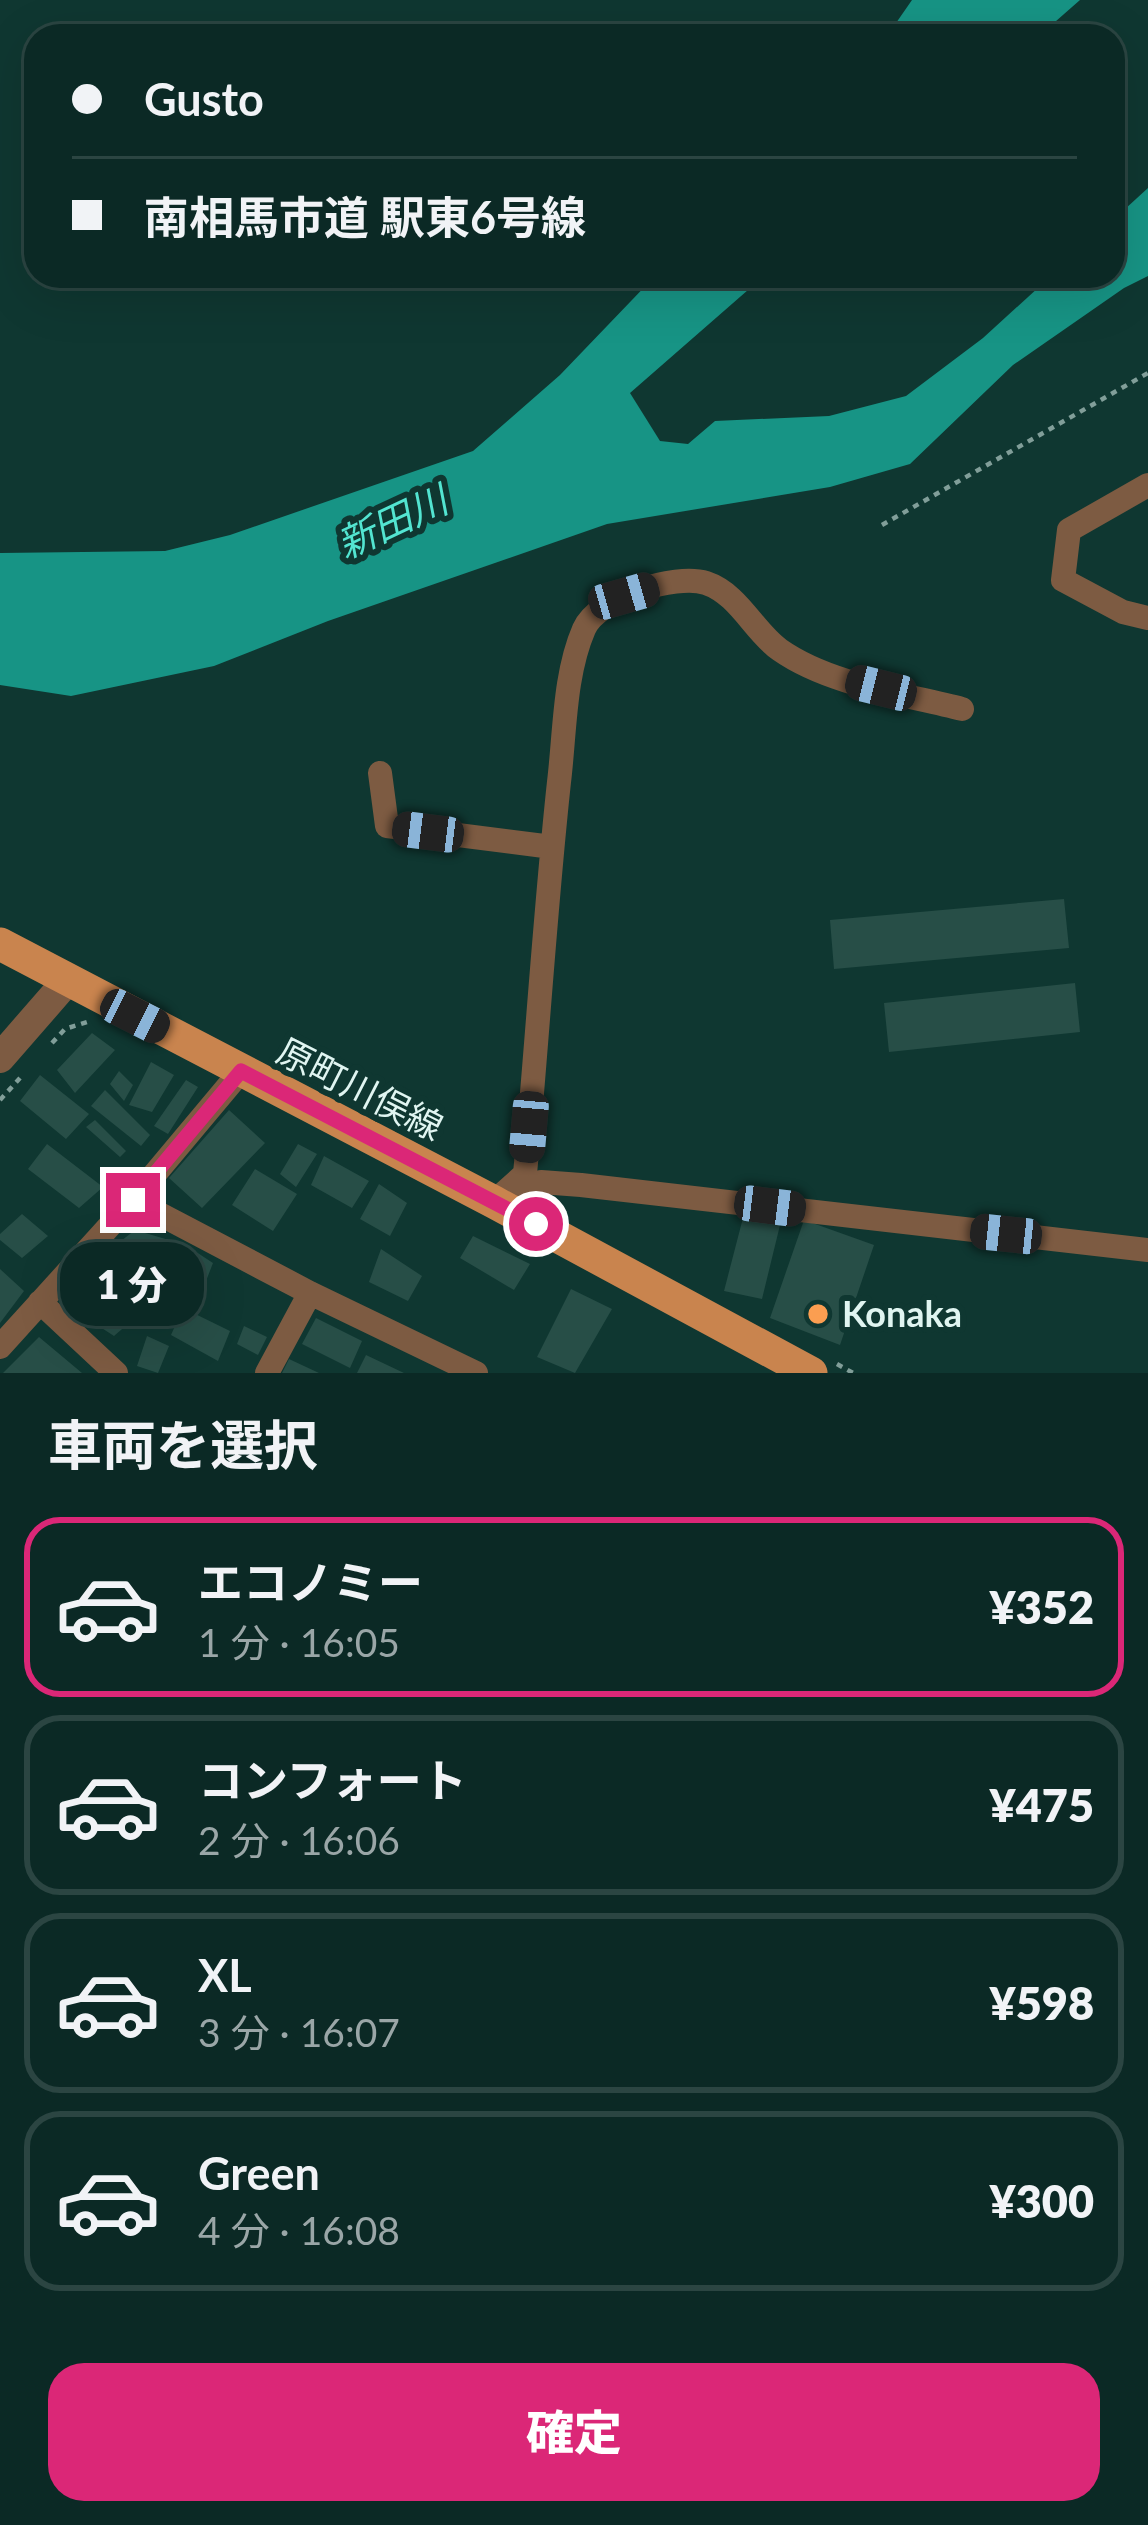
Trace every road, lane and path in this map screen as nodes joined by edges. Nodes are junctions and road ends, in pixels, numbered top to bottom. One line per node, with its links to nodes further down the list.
1 (1148, 374): 3 (path)
2 (1148, 485): 4 (street)
3 (882, 525)
4 (1148, 618)
5 (962, 709): 7 (street)
6 (380, 773): 7 (street)
7 (552, 847): 16 (street)
8 (0, 944): 9 (main road, 原町川俣線)
9 (67, 981): 12 (street); 13 (main road, 原町川俣線)
10 (101, 1023): 11 (path)
11 (50, 1045)
12 (11, 1067): 14 (path)
13 (241, 1071): 15 (street); 16 (main road, 原町川俣線)
14 (0, 1100)
15 (133, 1200): 18 (street); 19 (street)
16 (494, 1202): 17 (street); 21 (main road, 原町川俣線)
17 (1148, 1250)
18 (310, 1293): 23 (street); 24 (street)
19 (40, 1302): 20 (street); 22 (street)
20 (0, 1347)
21 (771, 1363): 25 (main road, 原町川俣線)
22 (116, 1373)
23 (267, 1373)
24 (476, 1373)
25 (811, 1373)

